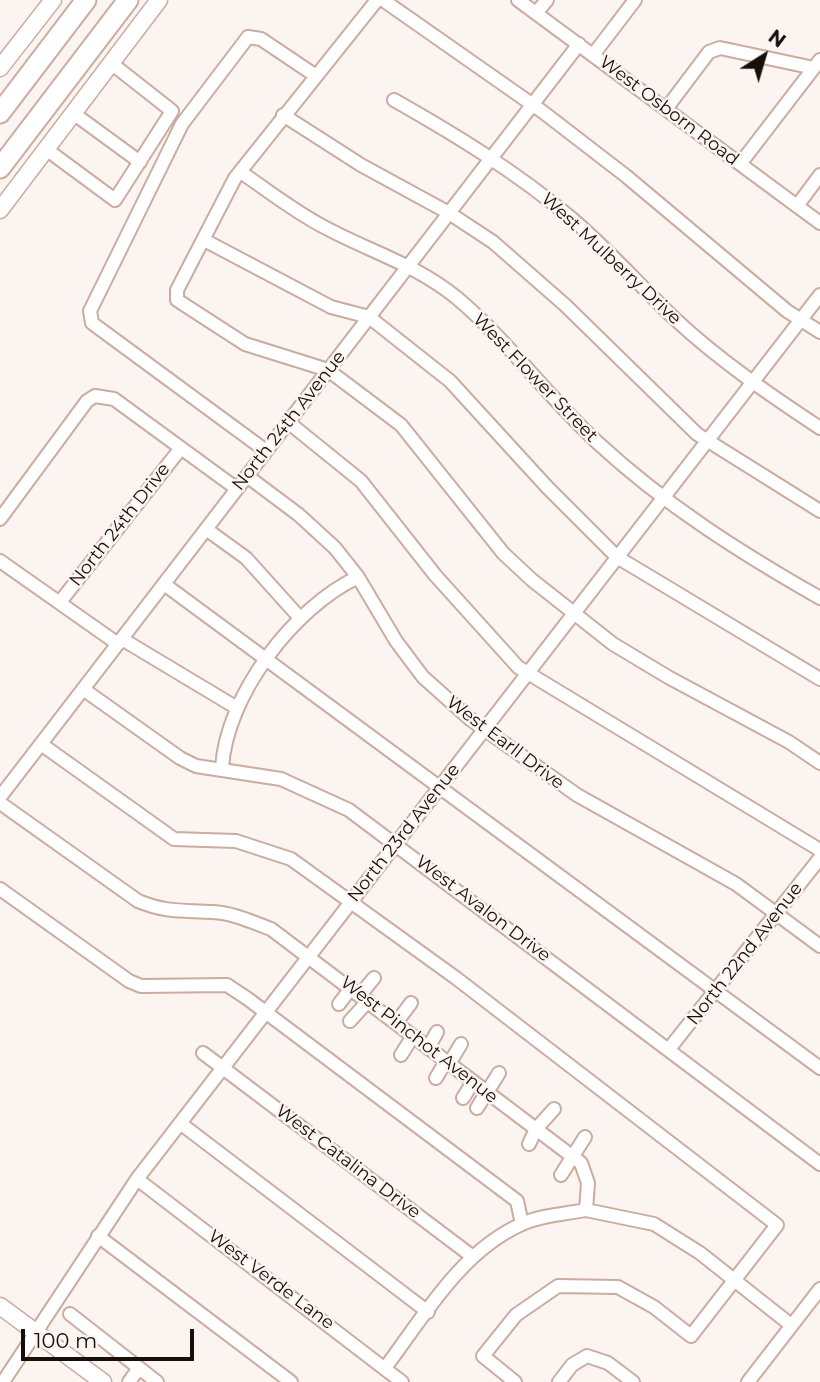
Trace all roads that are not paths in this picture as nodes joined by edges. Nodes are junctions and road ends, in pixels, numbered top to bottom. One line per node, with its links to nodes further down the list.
1 (52, 0): 16 (main road)
2 (86, 0): 21 (highway)
3 (112, 0): 24 (highway)
4 (128, 0): 29 (highway)
5 (159, 0): 14 (main road)
6 (377, 0): 17 (street)
7 (383, 0): 19 (street)
8 (518, 0): 11 (street, West Osborn Road)
9 (547, 0): 11 (street)
10 (635, 0): 13 (street)
11 (537, 13): 12 (street, West Osborn Road)
12 (579, 44): 13 (street, West Osborn Road); 19 (street, North 24th Avenue)
13 (593, 55): 20 (street, West Osborn Road)
14 (111, 63): 22 (main road); 27 (street)
15 (817, 64): 20 (street); 28 (street)
16 (0, 68)
17 (316, 76): 23 (street); 48 (street)
18 (394, 100): 26 (street, West Mulberry Drive)
19 (533, 105): 26 (street, North 24th Avenue); 40 (street)
20 (666, 109): 28 (street, West Osborn Road)
21 (0, 113)
22 (73, 113): 25 (main road); 27 (street)
23 (284, 115): 30 (street); 34 (street)
24 (0, 146)
25 (46, 149): 27 (street); 33 (main road)
26 (491, 159): 34 (street, North 24th Avenue); 43 (street, West Mulberry Drive)
27 (140, 162)
28 (740, 164): 32 (street, West Osborn Road)
29 (0, 168)
30 (242, 173): 36 (street); 37 (street, West Flower Street)
31 (820, 175): 32 (street)
32 (797, 206): 35 (street, West Osborn Road)
33 (0, 210)
34 (449, 213): 37 (street, North 24th Avenue); 46 (street)
35 (820, 223)
36 (204, 240): 39 (street); 42 (street)
37 (409, 265): 39 (street, North 24th Avenue); 51 (street, West Flower Street)
38 (820, 295): 40 (street, North 23rd Avenue)
39 (369, 317): 42 (street, North 24th Avenue); 55 (street)
40 (800, 320): 41 (street); 43 (street, North 23rd Avenue)
41 (820, 332)
42 (328, 370): 44 (street, North 24th Avenue); 61 (street)
43 (753, 381): 45 (street, West Mulberry Drive); 46 (street, North 23rd Avenue)
44 (288, 422): 48 (street, North 24th Avenue); 65 (street)
45 (820, 428)
46 (706, 441): 51 (street, North 23rd Avenue); 52 (street)
47 (181, 449): 50 (street); 53 (street); 60 (street, North 24th Drive)
48 (266, 451): 49 (street, North 24th Avenue)
49 (247, 476): 50 (street, North 24th Avenue); 57 (street, West Earll Drive)
50 (237, 489): 54 (street, North 24th Avenue)
51 (663, 498): 55 (street, North 23rd Avenue); 59 (street, West Flower Street)
52 (820, 511)
53 (0, 519)
54 (206, 529): 58 (street, North 24th Avenue); 62 (street)
55 (617, 557): 61 (street, North 23rd Avenue); 66 (street)
56 (0, 561): 60 (street)
57 (358, 577): 62 (street); 69 (street, West Earll Drive)
58 (164, 584): 63 (street, North 24th Avenue); 64 (street)
59 (820, 598)
60 (60, 602): 63 (street)
61 (574, 612): 65 (street, North 23rd Avenue); 71 (street)
62 (300, 618): 64 (street)
63 (120, 641): 67 (street, North 24th Avenue); 68 (street)
64 (268, 659): 68 (street); 73 (street)
65 (527, 673): 69 (street, North 23rd Avenue); 77 (street)
66 (820, 679)
67 (83, 689): 70 (street, North 24th Avenue); 72 (street, West Avalon Drive)
68 (237, 708): 72 (street)
69 (483, 729): 73 (street, North 23rd Avenue); 81 (street, West Earll Drive)
70 (41, 744): 74 (street, North 24th Avenue); 80 (street)
71 (820, 763)
72 (222, 768): 76 (street, West Avalon Drive)
73 (440, 785): 76 (street, North 23rd Avenue); 85 (street)
74 (0, 797)
75 (0, 803): 83 (street, West Pinchot Avenue)
76 (396, 844): 80 (street, North 23rd Avenue); 96 (street, West Avalon Drive)
77 (820, 850)
78 (820, 858): 81 (street, North 22nd Avenue)
79 (0, 889): 89 (street)
80 (351, 902): 83 (street, North 23rd Avenue); 121 (street)
81 (777, 914): 82 (street, West Earll Drive); 85 (street, North 22nd Avenue)
82 (820, 946)
83 (309, 956): 86 (street, West Pinchot Avenue); 89 (street, North 23rd Avenue)
84 (374, 978): 86 (street)
85 (715, 992): 96 (street, North 22nd Avenue); 101 (street)
86 (360, 995): 88 (street); 90 (street); 91 (street, West Pinchot Avenue)
87 (411, 1003): 91 (street)
88 (339, 1004)
89 (266, 1012): 100 (street, North 23rd Avenue); 118 (street)
90 (350, 1021)
91 (396, 1023): 93 (street, West Pinchot Avenue)
92 (437, 1032): 95 (street)
93 (413, 1036): 95 (street, West Pinchot Avenue); 98 (street)
94 (461, 1044): 99 (street)
95 (428, 1048): 99 (street, West Pinchot Avenue)
96 (669, 1049): 114 (street, West Avalon Drive)
97 (203, 1053): 100 (street, West Catalina Drive)
98 (401, 1055)
99 (447, 1062): 103 (street); 104 (street, West Pinchot Avenue)
100 (223, 1068): 109 (street, North 23rd Avenue); 120 (street, West Catalina Drive)
101 (820, 1068)
102 (499, 1073): 105 (street)
103 (436, 1078)
104 (473, 1082): 105 (street, West Pinchot Avenue); 106 (street)
105 (488, 1093): 107 (street); 110 (street, West Pinchot Avenue)
106 (463, 1098)
107 (477, 1108)
108 (554, 1109): 110 (street)
109 (180, 1123): 116 (street, North 23rd Avenue); 124 (street)
110 (536, 1129): 112 (street); 113 (street, West Pinchot Avenue)
111 (586, 1137): 113 (street)
112 (529, 1144)
113 (572, 1157): 115 (street); 117 (street, West Pinchot Avenue)
114 (820, 1164)
115 (561, 1175)
116 (138, 1179): 119 (street, North 23rd Avenue); 129 (street, West Verde Lane)
117 (586, 1210): 118 (street); 121 (street)
118 (522, 1224): 120 (street)
119 (99, 1236): 127 (street, North 23rd Avenue); 134 (street)
120 (473, 1257): 124 (street)
121 (736, 1281): 126 (street); 136 (street)
122 (820, 1289): 126 (street)
123 (0, 1306): 127 (main road)
124 (428, 1312): 129 (street)
125 (71, 1314): 128 (street)
126 (791, 1325): 139 (street)
127 (37, 1332): 130 (street, North 23rd Avenue); 131 (main road)
128 (139, 1368): 132 (street); 133 (street)
129 (385, 1368): 135 (street, West Verde Lane)
130 (3, 1382)
131 (103, 1382)
132 (128, 1382)
133 (157, 1382)
134 (291, 1382)
135 (402, 1382)
136 (515, 1382)
137 (559, 1382): 138 (street)
138 (633, 1382)
139 (748, 1382)

